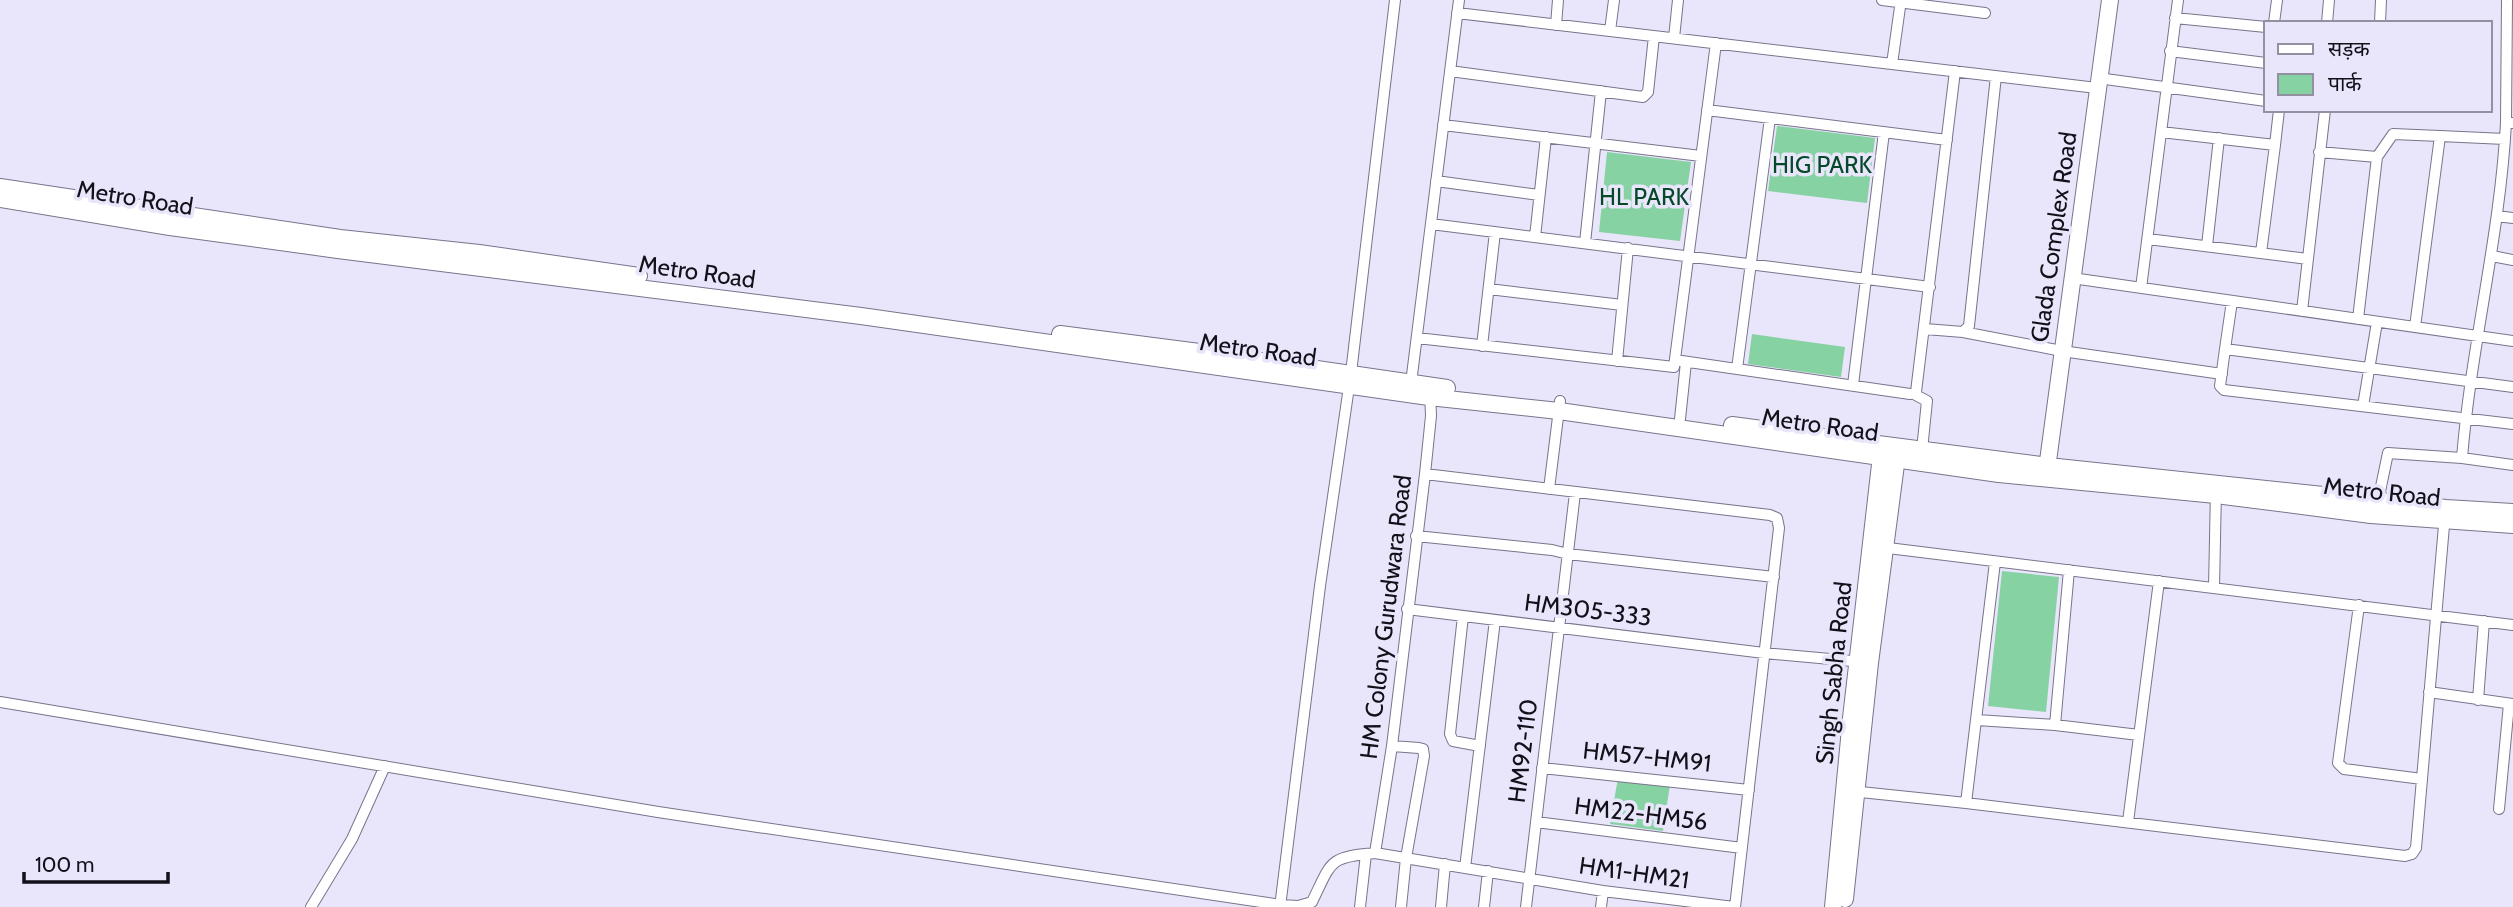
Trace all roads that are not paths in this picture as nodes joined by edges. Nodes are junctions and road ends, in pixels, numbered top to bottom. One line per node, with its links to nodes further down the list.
1 (1395, 0): 98 (street)
2 (1459, 0): 14 (street)
3 (1558, 0): 20 (street)
4 (1614, 0): 22 (street)
5 (1678, 0): 24 (street)
6 (1882, 0): 13 (street)
7 (2110, 0): 32 (street, Glada Complex Road)
8 (2178, 0): 16 (street)
9 (2277, 0): 17 (street)
10 (2329, 0): 18 (street)
11 (2381, 0): 19 (street)
12 (2507, 0): 40 (street)
13 (1900, 1): 15 (street); 28 (street)
14 (1457, 13): 20 (street); 29 (street)
15 (1985, 13)
16 (2175, 18): 21 (street); 26 (street)
17 (2274, 21)
18 (2327, 21)
19 (2379, 21)
20 (1556, 25): 22 (street)
21 (2264, 27)
22 (1610, 31): 23 (street)
23 (1654, 36): 24 (street); 34 (street)
24 (1674, 38): 25 (street)
25 (1716, 43): 28 (street); 36 (street)
26 (2170, 51): 27 (street); 33 (street)
27 (2264, 63)
28 (1892, 64): 30 (street)
29 (1450, 71): 34 (street); 41 (street)
30 (1955, 71): 31 (street); 48 (street)
31 (1996, 76): 32 (street); 86 (street)
32 (2098, 83): 33 (street); 74 (street, Glada Complex Road)
33 (2166, 87): 35 (street); 43 (street)
34 (1601, 91): 49 (street)
35 (2264, 100)
36 (1707, 110): 39 (street); 52 (street)
37 (2279, 112): 50 (street)
38 (2325, 112): 51 (street)
39 (1770, 118): 42 (street); 73 (street)
40 (2510, 123): 47 (street)
41 (1443, 125): 45 (street); 55 (street)
42 (1884, 132): 48 (street); 75 (street)
43 (2161, 132): 46 (street); 64 (street)
44 (2440, 136): 47 (street); 53 (street); 84 (street)
45 (1546, 137): 49 (street); 57 (street)
46 (2219, 138): 50 (street); 66 (street)
47 (2505, 139): 54 (street)
48 (1947, 140): 76 (street)
49 (1595, 143): 52 (street); 65 (street)
50 (2275, 145): 68 (street)
51 (2319, 152): 53 (street); 71 (street)
52 (1701, 156): 69 (street)
53 (2377, 157): 82 (street)
54 (2507, 179): 59 (street)
55 (1436, 181): 57 (street); 61 (street)
56 (0, 187): 98 (street, Metro Road)
57 (1539, 195): 63 (street)
58 (0, 199): 98 (street, Metro Road)
59 (2497, 216): 60 (street); 70 (street)
60 (2513, 218)
61 (1431, 224): 62 (street); 88 (street)
62 (1495, 232): 63 (street); 78 (street)
63 (1535, 237): 65 (street)
64 (2148, 239): 66 (street); 77 (street)
65 (1585, 243): 67 (street)
66 (2207, 246): 68 (street)
67 (1628, 248): 69 (street); 80 (street)
68 (2261, 253): 71 (street)
69 (1688, 255): 73 (street); 94 (street)
70 (2492, 256): 72 (street); 87 (street)
71 (2308, 258): 81 (street)
72 (2513, 260)
73 (1751, 264): 75 (street); 96 (street)
74 (2072, 278): 77 (street); 92 (street, Glada Complex Road)
75 (1866, 279): 76 (street); 101 (street)
76 (1930, 287): 85 (street)
77 (2141, 288): 79 (street)
78 (1489, 289): 80 (street); 90 (street)
79 (2232, 301): 81 (street); 91 (street)
80 (1622, 305): 93 (street)
81 (2302, 311): 82 (street)
82 (2358, 319): 83 (street)
83 (2377, 323): 84 (street); 95 (street)
84 (2415, 327): 87 (street)
85 (1925, 329): 86 (street); 104 (street)
86 (1963, 332): 92 (street)
87 (2479, 336): 89 (street); 99 (street)
88 (1417, 338): 90 (street); 100 (street)
89 (2513, 341)
90 (1482, 346): 93 (street)
91 (2225, 349): 95 (street); 97 (street)
92 (2062, 351): 97 (street); 114 (street, Glada Complex Road)
93 (1616, 361): 94 (street)
94 (1680, 361): 96 (street); 108 (street)
95 (2370, 367): 99 (street); 106 (street)
96 (1737, 369): 101 (street)
97 (2222, 374): 106 (street)
98 (1350, 379): 100 (street, Metro Road); 103 (street, Metro Road); 171 (street)
99 (2472, 382): 102 (street); 107 (street)
100 (1412, 383): 103 (street, Metro Road)
101 (1853, 385): 104 (street)
102 (2513, 387)
103 (1430, 391): 105 (street, Metro Road); 115 (street, HM Colony Gurudwara Road)
104 (1914, 394): 110 (street)
105 (1560, 406): 108 (street, Metro Road); 111 (street, Metro Road); 116 (street)
106 (2363, 406): 107 (street)
107 (2466, 418): 109 (street); 112 (street)
108 (1680, 419): 111 (street, Metro Road)
109 (2513, 424)
110 (1922, 450): 111 (street, Metro Road); 114 (street, Metro Road)
111 (1889, 451): 114 (street, Metro Road); 124 (street, Singh Sabha Road)
112 (2462, 458): 113 (street); 119 (street)
113 (2513, 465)
114 (2047, 473): 117 (street, Metro Road)
115 (1425, 474): 116 (street); 123 (street, HM Colony Gurudwara Road)
116 (1549, 489): 118 (street)
117 (2216, 489): 119 (street, Metro Road); 121 (street, Metro Road); 130 (street)
118 (1575, 493): 125 (street, HM92-110); 128 (street)
119 (2378, 501): 121 (street, Metro Road)
120 (2513, 512): 121 (street, Metro Road)
121 (2445, 515): 122 (street, Metro Road); 134 (street)
122 (2513, 525)
123 (1416, 536): 125 (street); 132 (street, HM Colony Gurudwara Road)
124 (1877, 547): 126 (street); 140 (street, Singh Sabha Road)
125 (1568, 554): 128 (street); 138 (street, HM92-110)
126 (1995, 562): 127 (street); 145 (street)
127 (2069, 570): 129 (street); 146 (street)
128 (1774, 577): 139 (street)
129 (2159, 581): 130 (street); 147 (street)
130 (2214, 588): 131 (street)
131 (2359, 605): 134 (street); 152 (street)
132 (1407, 609): 133 (street, HM305-333); 148 (street, HM Colony Gurudwara Road)
133 (1463, 616): 135 (street, HM305-333); 149 (street)
134 (2435, 616): 136 (street); 141 (street)
135 (1495, 620): 138 (street, HM305-333); 149 (street)
136 (2484, 621): 137 (street); 142 (street)
137 (2513, 625)
138 (1559, 628): 139 (street, HM305-333); 151 (street, HM92-110)
139 (1764, 653): 140 (street, HM305-333); 153 (street)
140 (1864, 662): 154 (street, Singh Sabha Road)
141 (2429, 692): 142 (street); 152 (street)
142 (2478, 700): 144 (street)
143 (0, 702): 150 (street)
144 (2511, 704): 156 (street)
145 (1976, 720): 146 (street); 155 (street)
146 (2055, 725): 147 (street)
147 (2139, 735): 158 (street)
148 (1392, 746): 160 (street, HM Colony Gurudwara Road); 161 (street)
149 (1480, 746): 163 (street)
150 (385, 766): 171 (street); 172 (street)
151 (1542, 768): 153 (street, HM57-HM91); 157 (street, HM92-110)
152 (2422, 779): 158 (street)
153 (1749, 790): 159 (street)
154 (1851, 791): 155 (street); 180 (street, Singh Sabha Road); 181 (street, Singh Sabha Road)
155 (1966, 803): 158 (street)
156 (2499, 810)
157 (1536, 822): 159 (street, HM22-HM56); 165 (street, HM92-110)
158 (2128, 822)
159 (1742, 848): 179 (street)
160 (1371, 854): 161 (street, HM1-HM21); 169 (street); 173 (street, HM Colony Gurudwara Road)
161 (1406, 858): 162 (street, HM1-HM21); 174 (street)
162 (1446, 864): 163 (street, HM1-HM21); 175 (street)
163 (1465, 868): 164 (street, HM1-HM21)
164 (1488, 872): 165 (street, HM1-HM21); 176 (street)
165 (1530, 880): 166 (street, HM1-HM21); 177 (street, HM92-110)
166 (1603, 891): 167 (street, HM1-HM21); 178 (street)
167 (1632, 901): 168 (street, HM1-HM21)
168 (1662, 903): 170 (street, HM1-HM21)
169 (1313, 904): 171 (street)
170 (1701, 905): 179 (street, HM1-HM21)
171 (1281, 906)
172 (311, 907)
173 (1360, 907)
174 (1401, 907)
175 (1441, 907)
176 (1484, 907)
177 (1526, 907)
178 (1601, 907)
179 (1735, 907)
180 (1833, 907)
181 (1844, 907)

